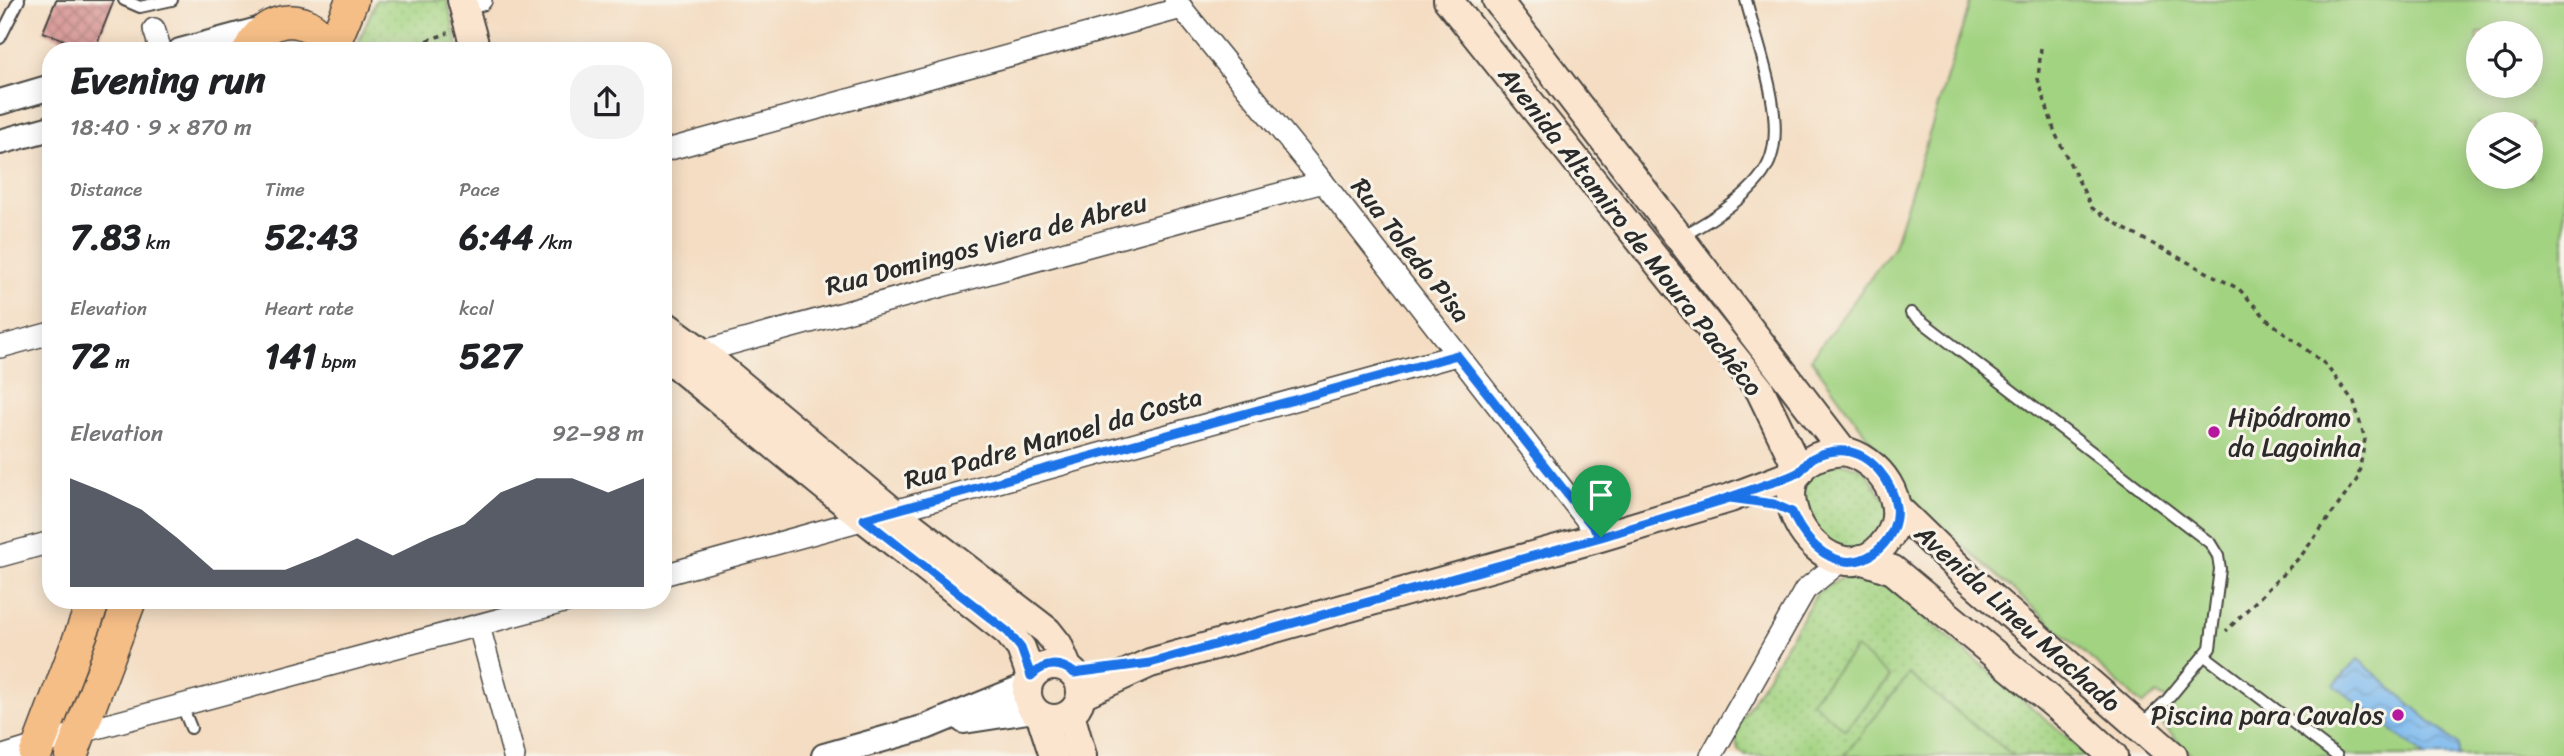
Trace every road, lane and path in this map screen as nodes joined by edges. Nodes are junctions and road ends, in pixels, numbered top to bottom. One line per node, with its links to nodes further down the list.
1 (19, 0): 14 (lane)
2 (124, 0): 9 (lane)
3 (172, 0): 9 (lane)
4 (313, 0): 13 (main road)
5 (352, 0): 18 (main road)
6 (1448, 0): 37 (main road, Avenida Altamiro de Moura Pachêco)
7 (1497, 0): 27 (main road, Avenida Altamiro de Moura Pachêco)
8 (1746, 0): 27 (lane)
9 (156, 3): 12 (lane)
10 (1179, 4): 25 (street); 26 (street, Rua Toledo Pisa)
11 (471, 16): 19 (path)
12 (154, 29): 15 (street)
13 (266, 33): 16 (street); 17 (main road)
14 (0, 38)
15 (158, 42)
16 (223, 42)
17 (324, 42)
18 (334, 42)
19 (418, 42)
20 (2041, 48): 54 (path)
21 (42, 90): 22 (street)
22 (0, 102)
23 (42, 130): 24 (street)
24 (0, 142)
25 (672, 147)
26 (1323, 181): 32 (street, Rua Domingos Viera de Abreu); 33 (street, Rua Toledo Pisa)
27 (1680, 237): 36 (main road, Avenida Altamiro de Moura Pachêco)
28 (1911, 313): 54 (lane)
29 (672, 330): 32 (main road)
30 (42, 335): 31 (street)
31 (0, 347)
32 (701, 351): 34 (street, Rua Domingos Viera de Abreu); 40 (main road)
33 (1457, 355): 40 (street, Rua Padre Manoel da Costa); 43 (street, Rua Toledo Pisa)
34 (672, 358)
35 (672, 364): 42 (main road)
36 (1843, 451): 37 (main road); 39 (main road)
37 (1799, 471): 38 (main road); 41 (main road)
38 (1730, 498): 41 (main road); 43 (main road)
39 (1896, 507): 47 (main road); 58 (main road, Avenida Lineu Machado)
40 (893, 512): 42 (street, Rua Padre Manoel da Costa); 55 (main road)
41 (1792, 512): 45 (main road)
42 (864, 519): 48 (street, Rua Padre Manoel da Costa); 56 (main road)
43 (1601, 537): 55 (main road)
44 (42, 544): 46 (street)
45 (1813, 544): 47 (main road); 49 (street)
46 (0, 556)
47 (1851, 560): 49 (street); 63 (main road, Avenida Lineu Machado)
48 (672, 572)
49 (1805, 590): 69 (street)
50 (91, 609): 62 (main road)
51 (127, 609): 60 (main road)
52 (540, 609): 53 (street)
53 (479, 626): 57 (street); 65 (street)
54 (2208, 652): 58 (lane); 71 (lane)
55 (1073, 687): 56 (main road); 56 (main road); 68 (main road)
56 (1033, 697): 61 (street); 67 (main road)
57 (182, 706): 59 (lane); 60 (street)
58 (2140, 726): 63 (main road); 70 (main road, Avenida Lineu Machado)
59 (191, 729)
60 (75, 745): 62 (street)
61 (878, 749): 66 (street)
62 (37, 751): 64 (street)
63 (2111, 754)
64 (3, 756)
65 (514, 756)
66 (824, 756)
67 (1054, 756)
68 (1082, 756)
69 (1711, 756)
70 (2173, 756)
71 (2337, 756)

